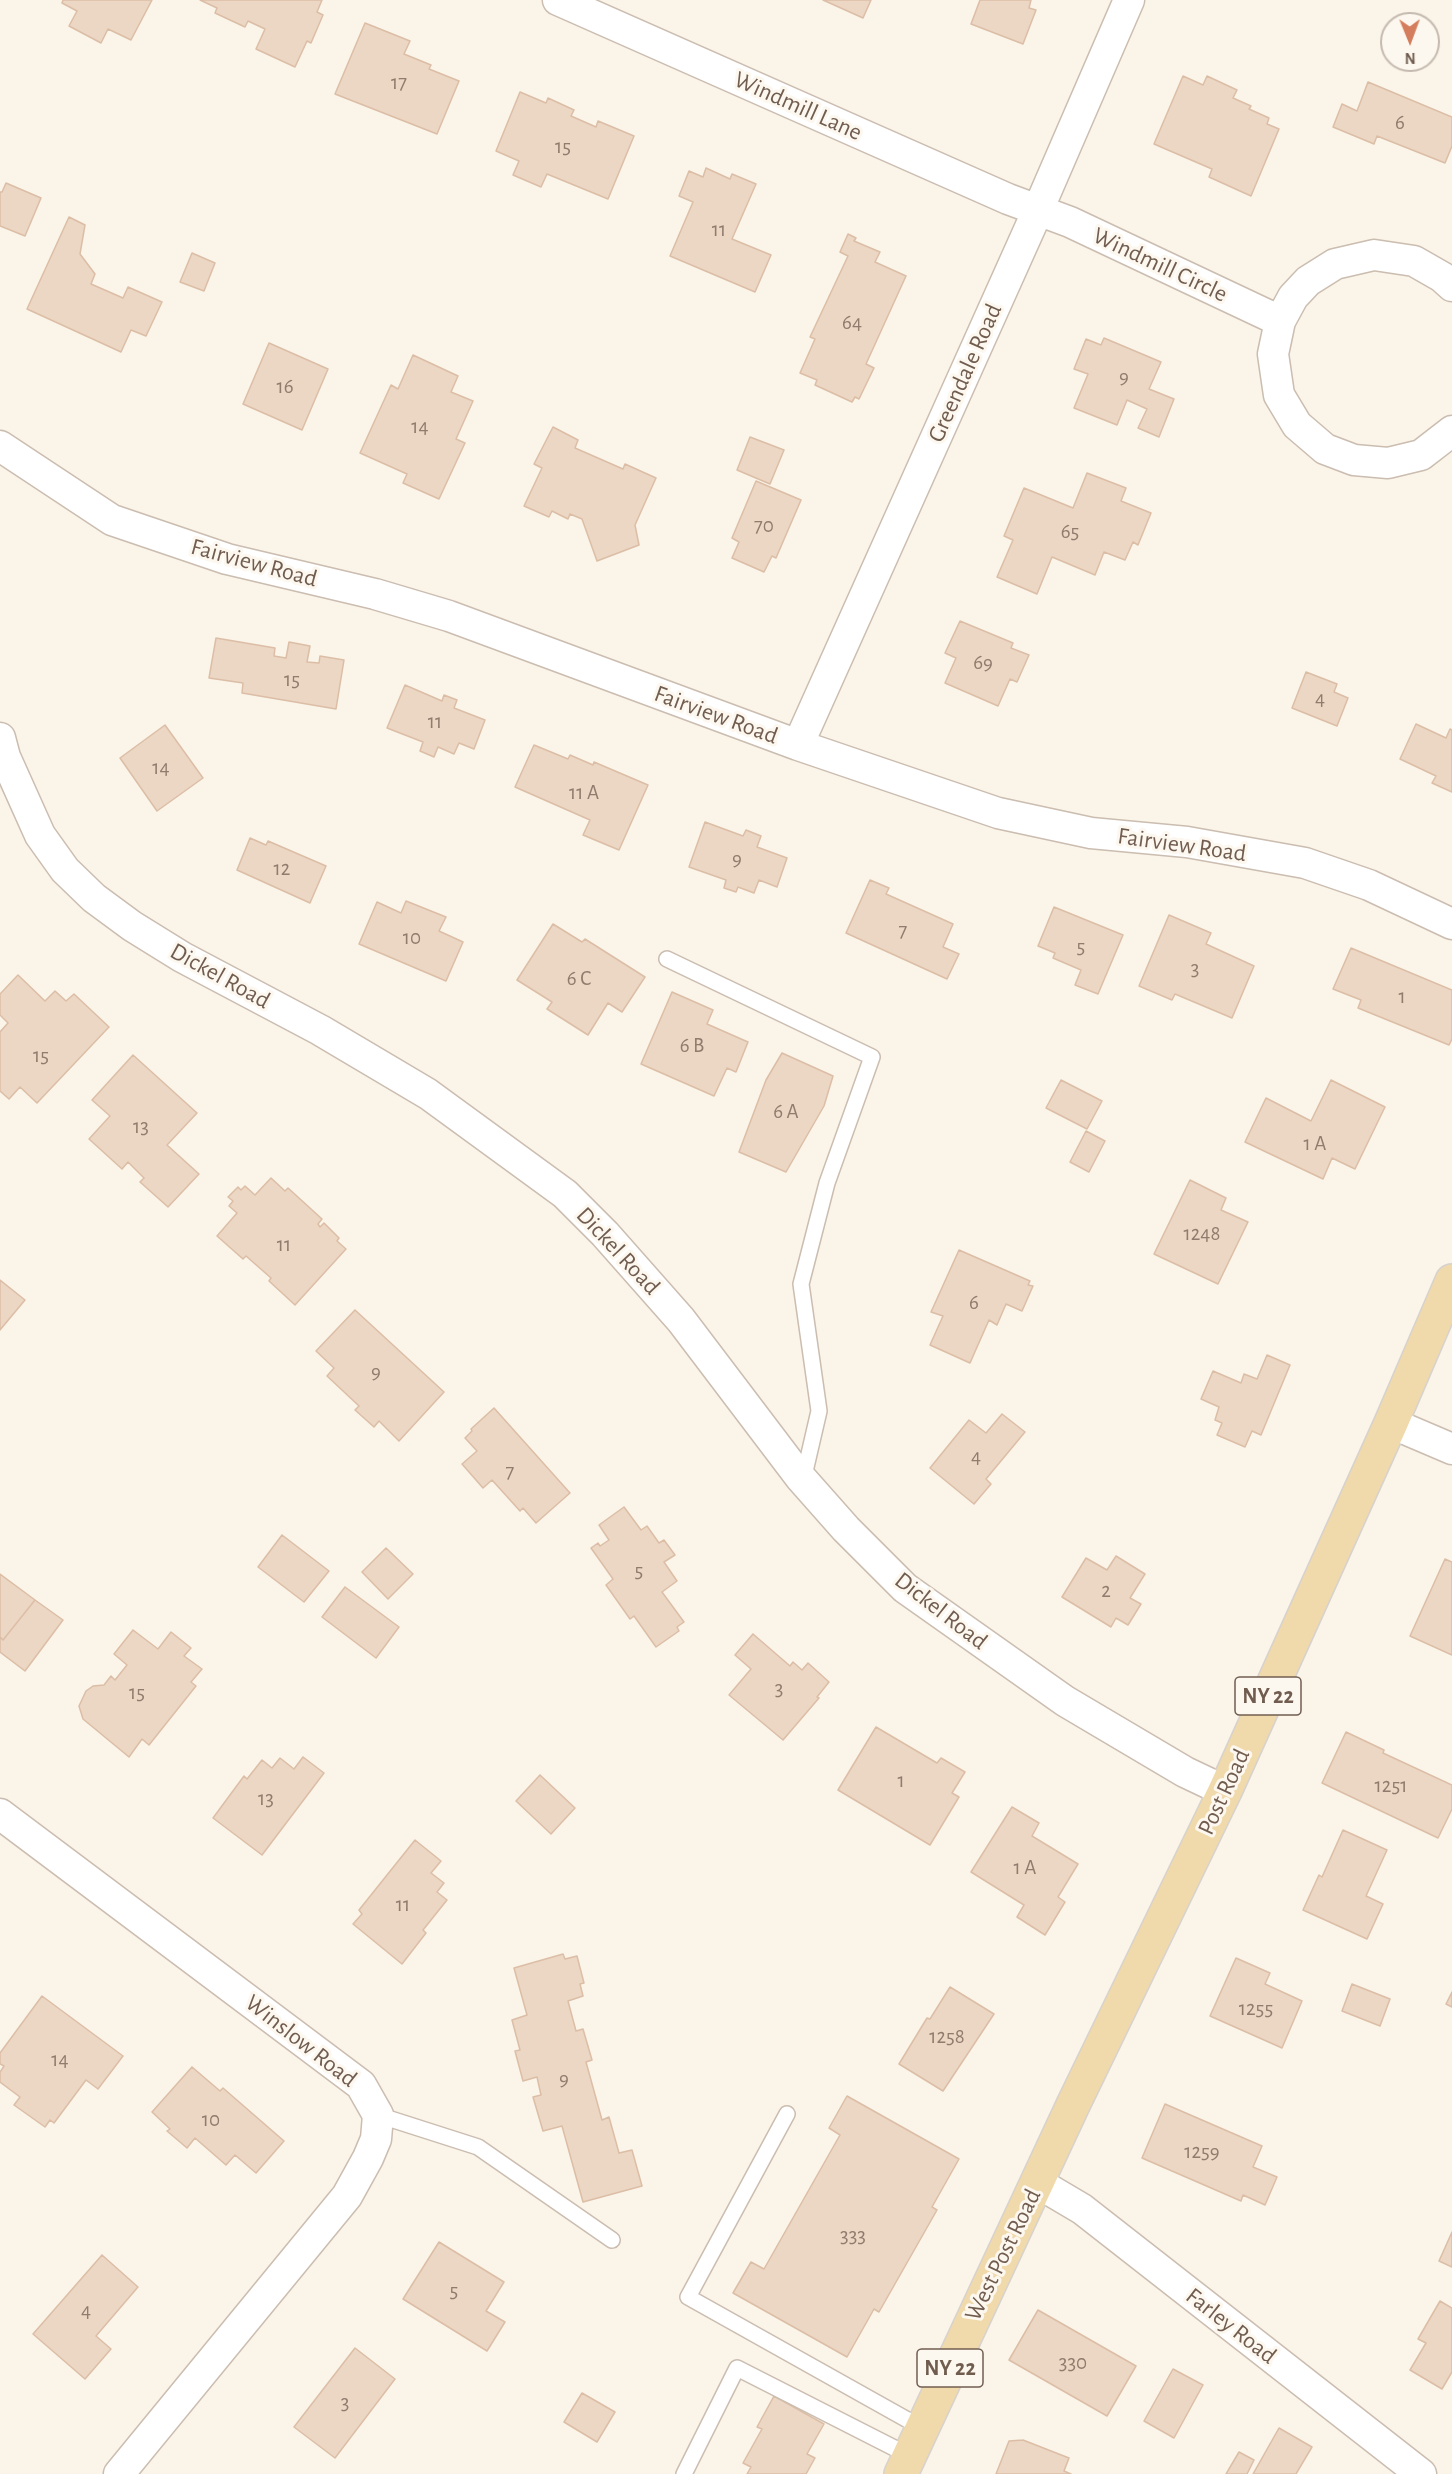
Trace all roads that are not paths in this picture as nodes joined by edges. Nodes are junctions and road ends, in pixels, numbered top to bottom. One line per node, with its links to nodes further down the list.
1 (558, 0): 3 (street, Windmill Lane)
2 (1129, 0): 3 (street, Greendale Road)
3 (1038, 210): 5 (street, Windmill Circle); 9 (street, Greendale Road)
4 (1452, 286): 5 (street)
5 (1280, 321): 6 (street)
6 (1452, 431)
7 (0, 446): 9 (street, Fairview Road)
8 (0, 738): 15 (street, Dickel Road)
9 (798, 745): 10 (street, Fairview Road)
10 (1452, 924)
11 (667, 960): 15 (lane)
12 (1452, 1281): 13 (main road, Post Road / NY 22)
13 (1391, 1423): 14 (street); 16 (main road, Post Road / NY 22)
14 (1452, 1449)
15 (803, 1480): 16 (street, Dickel Road)
16 (1225, 1791): 20 (main road, Post Road / NY 22)
17 (0, 1814): 19 (street, Winslow Road)
18 (787, 2114): 22 (lane)
19 (378, 2115): 21 (lane); 23 (street)
20 (1042, 2175): 22 (main road, West Post Road / NY 22); 25 (street, Farley Road)
21 (612, 2240)
22 (911, 2453): 24 (lane)
23 (118, 2474)
24 (684, 2474)
25 (1421, 2474)

